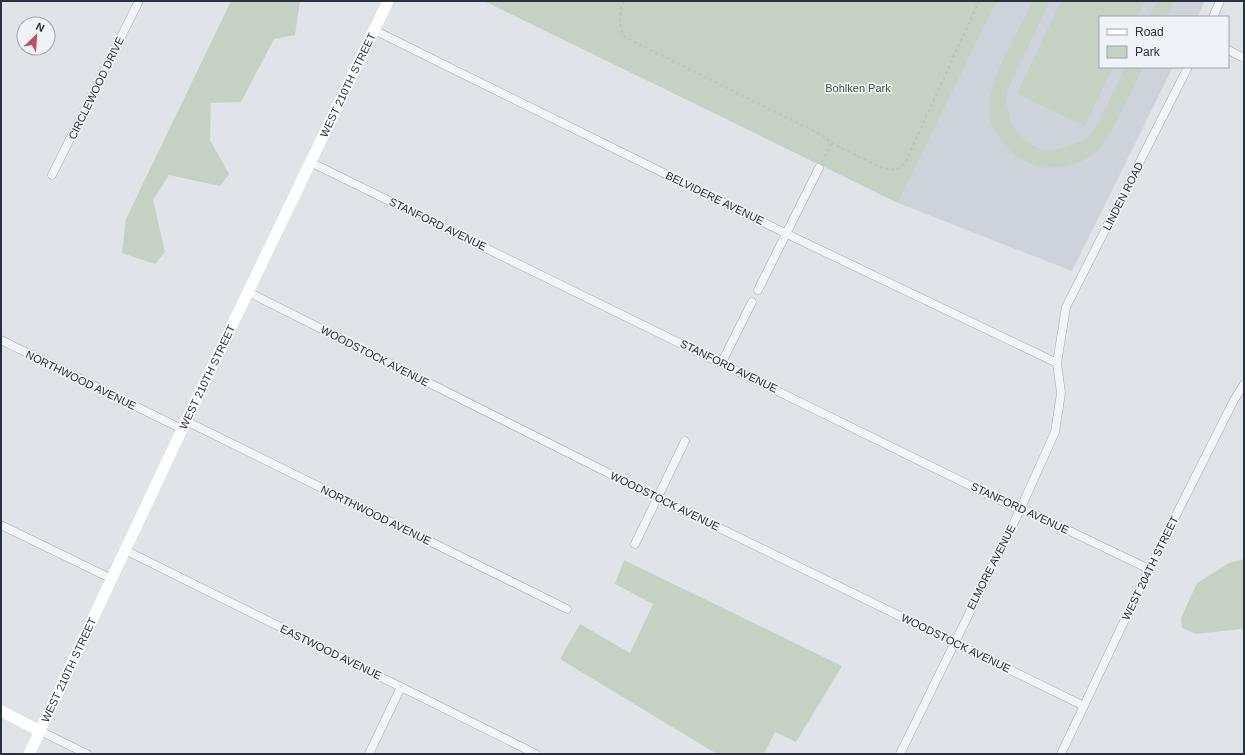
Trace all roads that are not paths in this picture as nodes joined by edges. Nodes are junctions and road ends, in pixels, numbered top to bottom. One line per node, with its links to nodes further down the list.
1 (139, 1): 11 (street, CIRCLEWOOD DRIVE)
2 (388, 1): 5 (street, WEST 210TH STREET)
3 (1220, 1): 4 (street)
4 (1213, 16)
5 (374, 30): 9 (street, WEST 210TH STREET); 12 (street, BELVIDERE AVENUE)
6 (1229, 50): 7 (street)
7 (1244, 58)
8 (1187, 68): 16 (street, LINDEN ROAD)
9 (310, 162): 14 (street, WEST 210TH STREET); 18 (street, STANFORD AVENUE)
10 (819, 168): 12 (street)
11 (52, 175)
12 (787, 234): 13 (street); 19 (street, BELVIDERE AVENUE)
13 (758, 290)
14 (248, 292): 21 (street, WEST 210TH STREET); 23 (street, WOODSTOCK AVENUE)
15 (752, 302): 18 (street)
16 (1063, 327): 19 (street, ELMORE AVENUE)
17 (1, 340): 21 (street, NORTHWOOD AVENUE)
18 (722, 362): 24 (street, STANFORD AVENUE)
19 (1057, 363): 24 (street, ELMORE AVENUE)
20 (1244, 385): 28 (street, WEST 204TH STREET)
21 (184, 425): 27 (street, WEST 210TH STREET); 30 (street, NORTHWOOD AVENUE)
22 (685, 441): 23 (street)
23 (658, 498): 26 (street); 31 (street, WOODSTOCK AVENUE)
24 (1020, 510): 28 (street, STANFORD AVENUE); 31 (street, ELMORE AVENUE)
25 (1, 525): 29 (street)
26 (635, 544)
27 (125, 550): 29 (street, WEST 210TH STREET); 32 (street, EASTWOOD AVENUE)
28 (1149, 569): 33 (street, WEST 204TH STREET)
29 (112, 579): 35 (street, WEST 210TH STREET)
30 (567, 609)
31 (954, 642): 33 (street, WOODSTOCK AVENUE); 40 (street, ELMORE AVENUE)
32 (401, 688): 38 (street); 39 (street, EASTWOOD AVENUE)
33 (1084, 706): 41 (street, WEST 204TH STREET)
34 (1, 712): 35 (street)
35 (40, 731): 36 (street, WEST 210TH STREET); 37 (street)
36 (29, 754)
37 (87, 754)
38 (369, 754)
39 (536, 754)
40 (900, 754)
41 (1061, 754)

